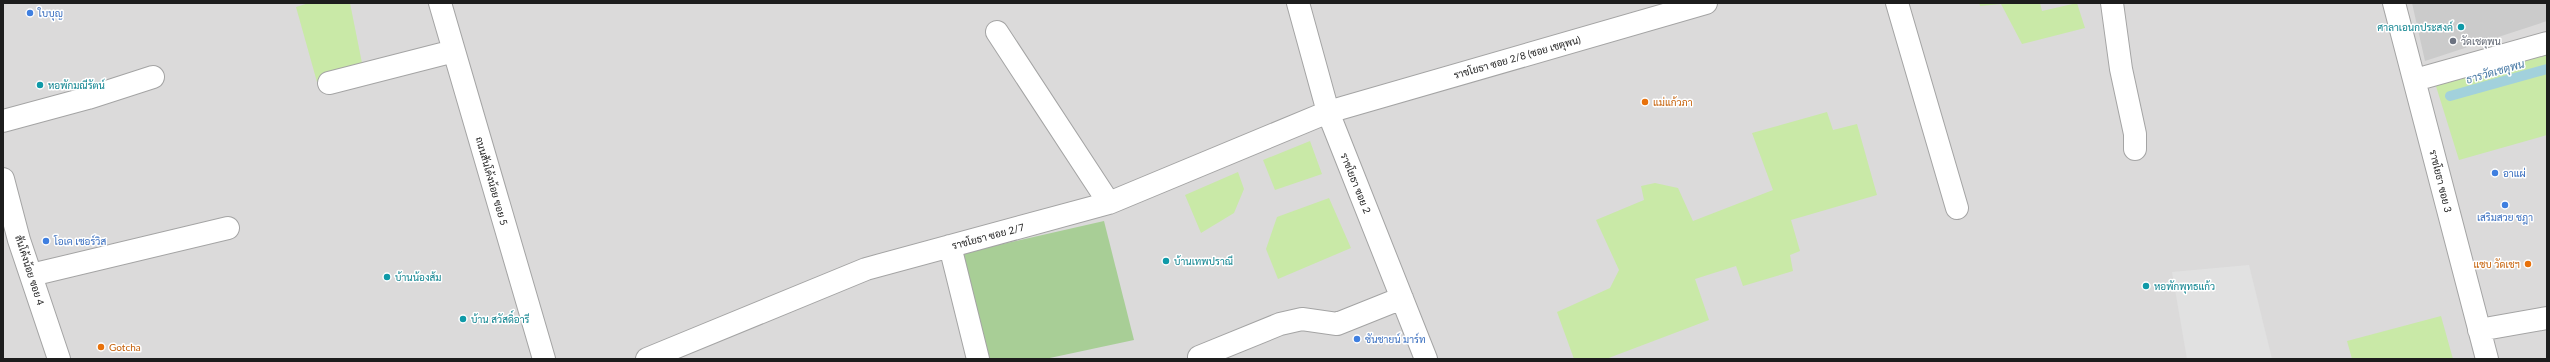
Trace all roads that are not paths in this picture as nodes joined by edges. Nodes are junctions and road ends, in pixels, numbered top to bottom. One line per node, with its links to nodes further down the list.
1 (440, 3): 9 (street, ถนนสันโค้งน้อย ซอย 5)
2 (1298, 3): 13 (street, ราชโยธา ซอย 2)
3 (1706, 3): 13 (street, ราชโยธา ซอย 2/8 (ซอย เชตุพน))
4 (1897, 3): 18 (street)
5 (2112, 3): 15 (street)
6 (2394, 3): 11 (street, ราชโยธา ซอย 3)
7 (997, 32): 17 (street)
8 (2547, 43): 11 (street)
9 (454, 51): 12 (street); 27 (street, ถนนสันโค้งน้อย ซอย 5)
10 (153, 77): 14 (street)
11 (2415, 80): 24 (street, ราชโยธา ซอย 3)
12 (329, 84)
13 (1328, 112): 17 (street, ราชโยธา ซอย 2/7); 22 (street, ราชโยธา ซอย 2)
14 (3, 121)
15 (2135, 150)
16 (3, 179): 21 (street, สันโค้งน้อย ซอย 4)
17 (1109, 203): 20 (street, ราชโยธา ซอย 2/7)
18 (1957, 208)
19 (228, 228): 21 (street)
20 (950, 246): 28 (street, ราชโยธา ซอย 2/7); 29 (street)
21 (31, 276): 26 (street, สันโค้งน้อย ซอย 4)
22 (1402, 298): 25 (street); 30 (street, ราชโยธา ซอย 2)
23 (2547, 318): 24 (street)
24 (2479, 330): 31 (street, ราชโยธา ซอย 3)
25 (1199, 357)
26 (59, 359)
27 (544, 359)
28 (647, 359)
29 (978, 359)
30 (1426, 359)
31 (2486, 359)

